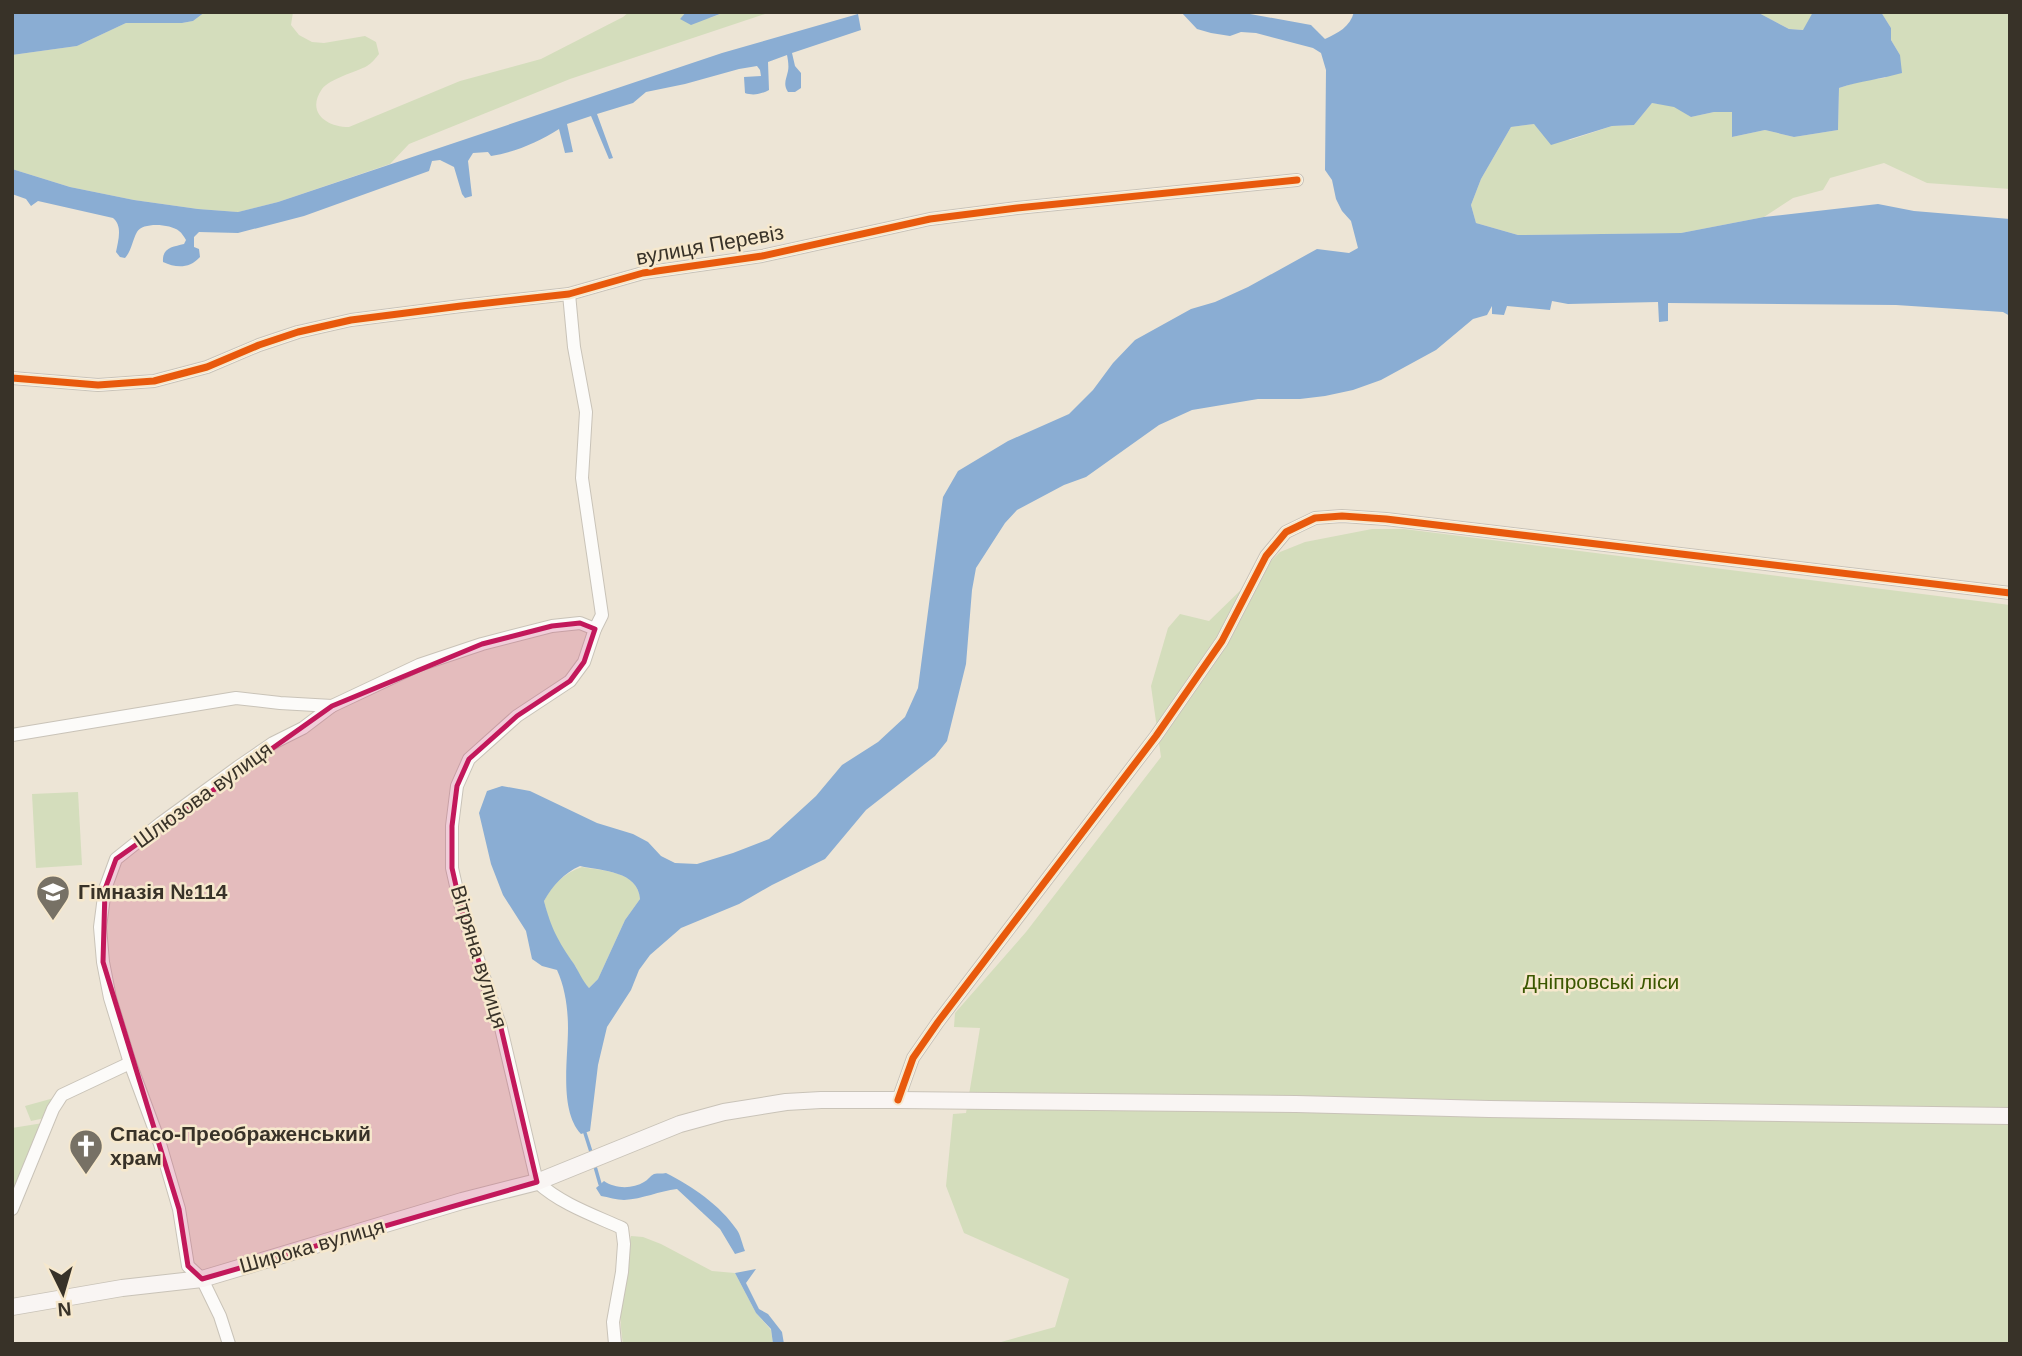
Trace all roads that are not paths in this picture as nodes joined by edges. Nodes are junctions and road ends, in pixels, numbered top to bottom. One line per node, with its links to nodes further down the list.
1 (1297, 180): 2 (street, вулиця Перевіз)
2 (569, 294): 3 (street, вулиця Перевіз); 5 (street, Вітряна вулиця)
3 (12, 378)
4 (2010, 593): 9 (street)
5 (595, 629): 6 (street); 11 (street, Вітряна вулиця)
6 (332, 706): 7 (street); 8 (street, Шлюзова вулиця)
7 (12, 735)
8 (130, 1063): 12 (street); 13 (street, Шлюзова вулиця)
9 (898, 1100): 10 (main road, Широка вулиця); 11 (main road, Широка вулиця)
10 (2010, 1116)
11 (537, 1182): 13 (main road, Широка вулиця); 16 (street)
12 (12, 1209)
13 (202, 1279): 14 (main road, Широка вулиця); 15 (street, Шлюзова вулиця)
14 (12, 1307)
15 (229, 1344)
16 (615, 1344)

